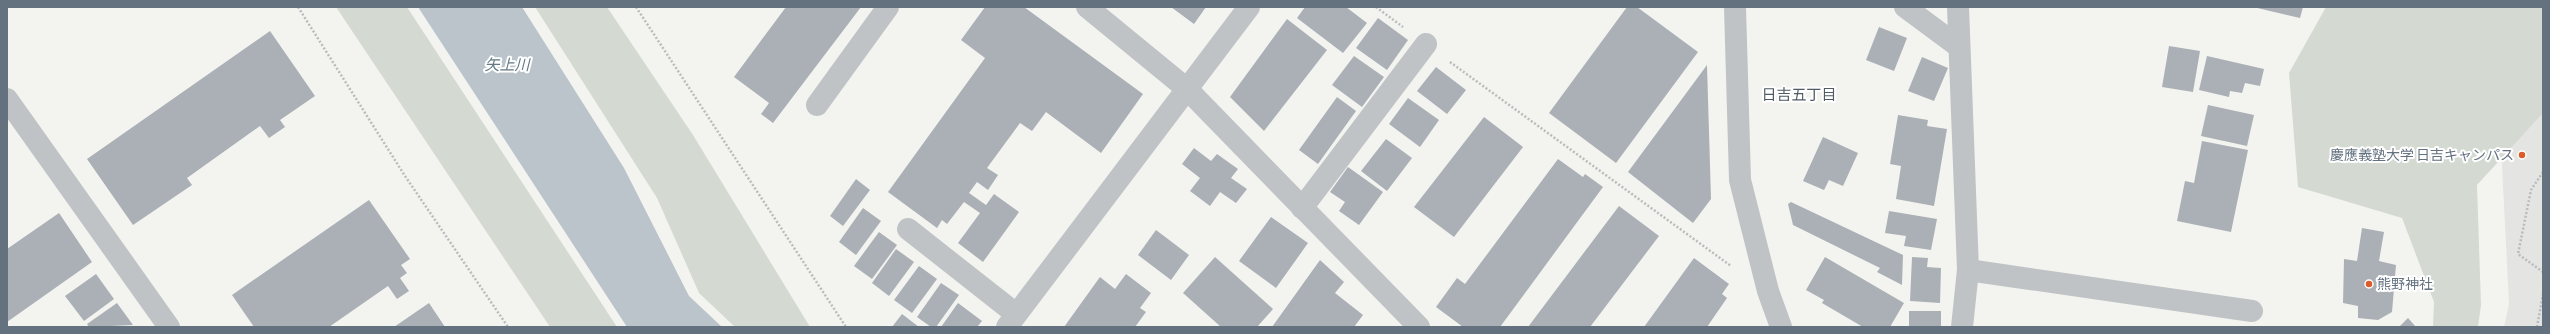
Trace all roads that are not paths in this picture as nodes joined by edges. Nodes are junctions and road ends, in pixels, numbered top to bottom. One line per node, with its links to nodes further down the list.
1 (888, 7): 11 (street)
2 (1087, 7): 9 (street)
3 (1249, 7): 9 (street)
4 (1735, 7): 19 (street)
5 (1905, 7): 8 (street)
6 (1958, 7): 8 (street)
7 (1426, 44): 12 (street)
8 (1959, 47): 14 (street)
9 (1187, 89): 12 (street); 16 (street)
10 (7, 99): 17 (street)
11 (816, 105)
12 (1302, 208): 18 (street)
13 (908, 229): 16 (street)
14 (1968, 270): 15 (street); 20 (street)
15 (2252, 311)
16 (1012, 320)
17 (169, 327)
18 (1418, 327)
19 (1781, 327)
20 (1962, 327)

